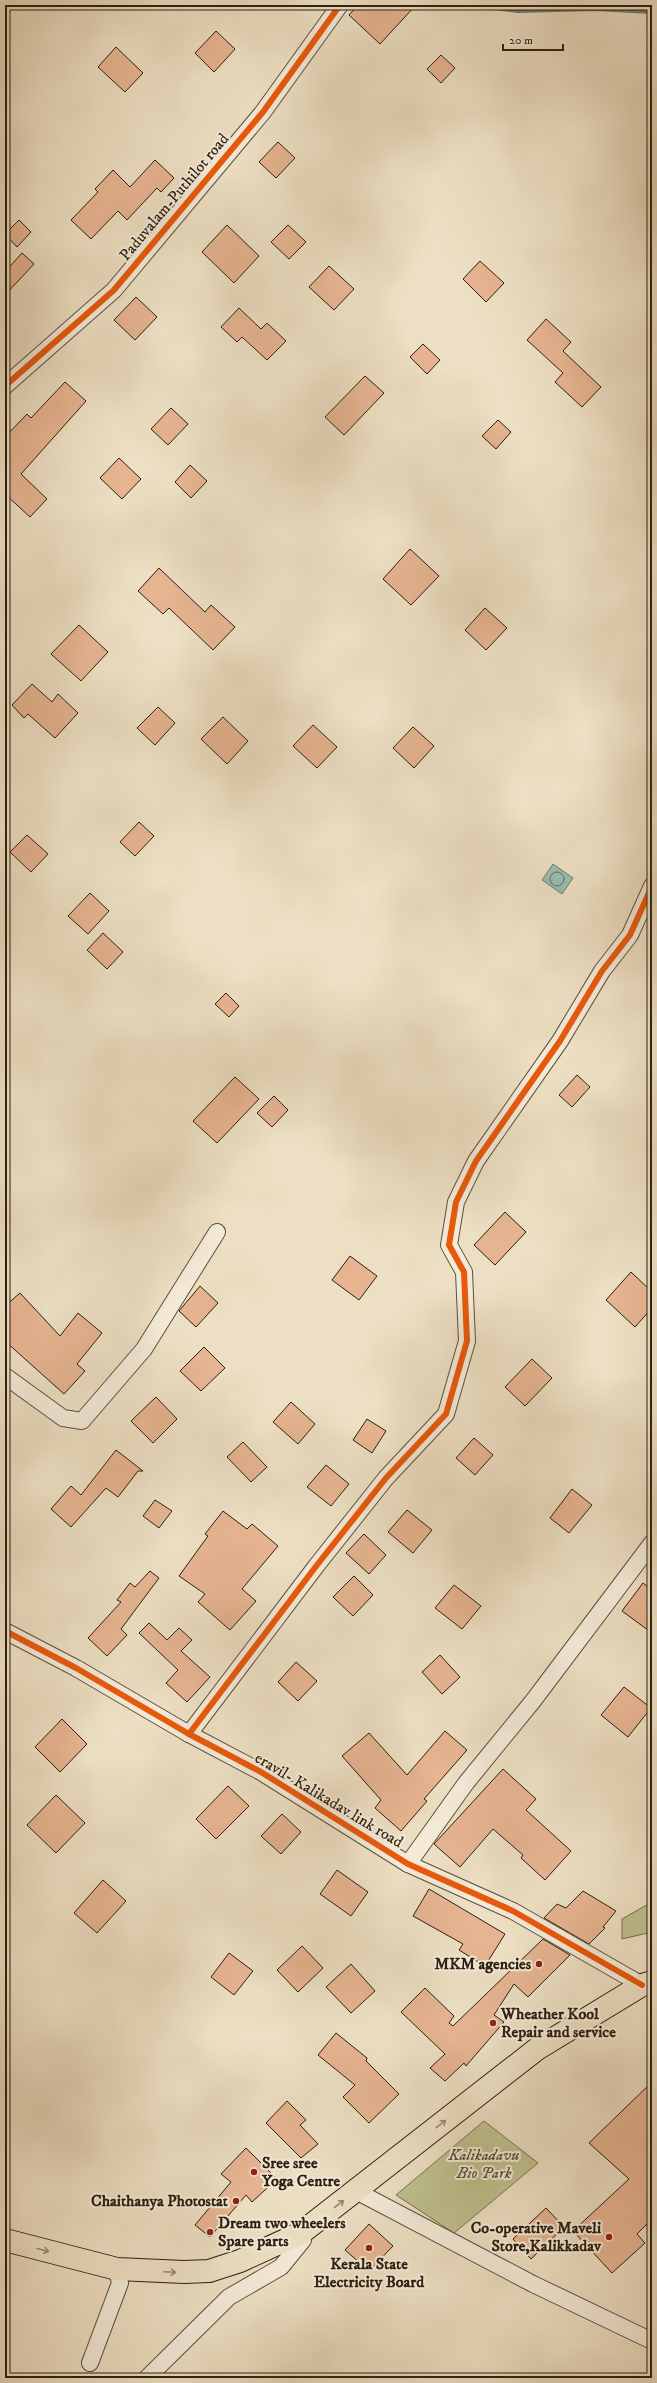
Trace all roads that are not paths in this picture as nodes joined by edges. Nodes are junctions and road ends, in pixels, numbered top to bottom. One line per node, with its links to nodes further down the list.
1 (340, 5): 2 (street, Paduvalam-Puthilot road)
2 (5, 386)
3 (652, 886): 8 (street)
4 (217, 1232): 5 (street)
5 (5, 1376)
6 (652, 1543): 9 (street)
7 (5, 1631): 8 (street, eravil- Kalikadav link road)
8 (188, 1734): 9 (street, eravil- Kalikadav link road)
9 (408, 1864): 10 (street, eravil- Kalikadav link road)
10 (647, 1984): 11 (highway, one-way to 10)
11 (356, 2191): 12 (highway, one-way to 11); 15 (street)
12 (301, 2233): 14 (highway, one-way to 12); 17 (street)
13 (5, 2240): 14 (highway, one-way to 14)
14 (117, 2269): 16 (street)
15 (652, 2340)
16 (90, 2363)
17 (147, 2378)

